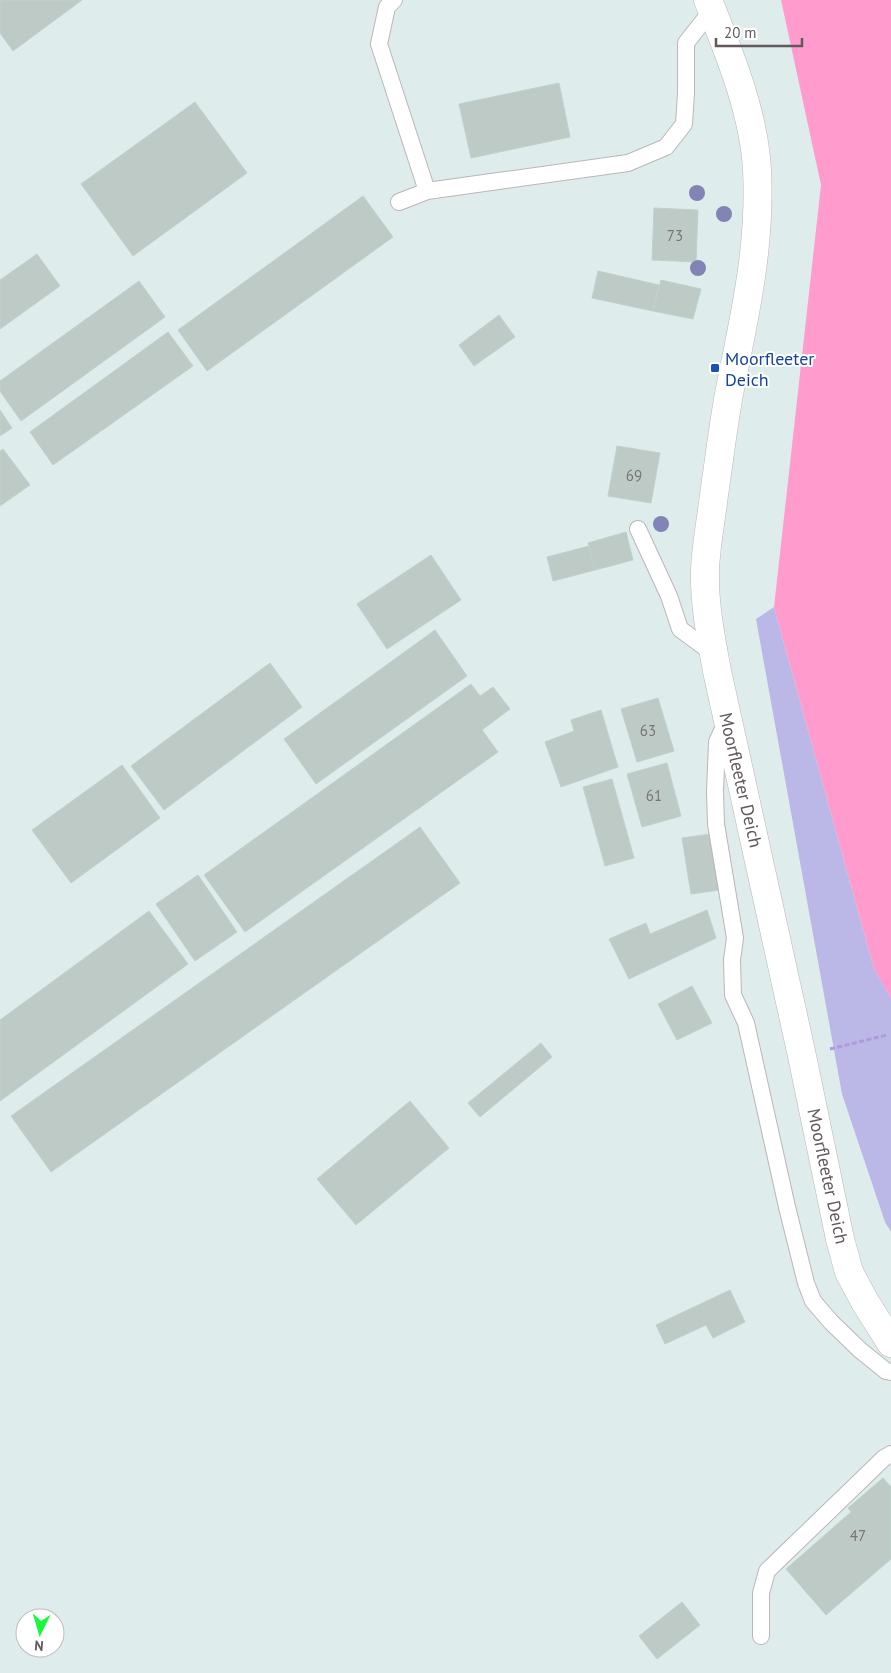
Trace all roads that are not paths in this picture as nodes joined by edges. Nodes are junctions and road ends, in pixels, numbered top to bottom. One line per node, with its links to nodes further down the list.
1 (394, 0): 3 (lane)
2 (710, 5): 3 (lane); 6 (street, Moorfleeter Deich)
3 (428, 191): 4 (lane)
4 (399, 202)
5 (638, 529): 6 (lane)
6 (714, 654): 7 (street, Moorfleeter Deich)
7 (727, 718): 8 (street, Moorfleeter Deich); 9 (lane)
8 (891, 1343)
9 (891, 1372)
10 (891, 1454): 11 (lane)
11 (762, 1636)

